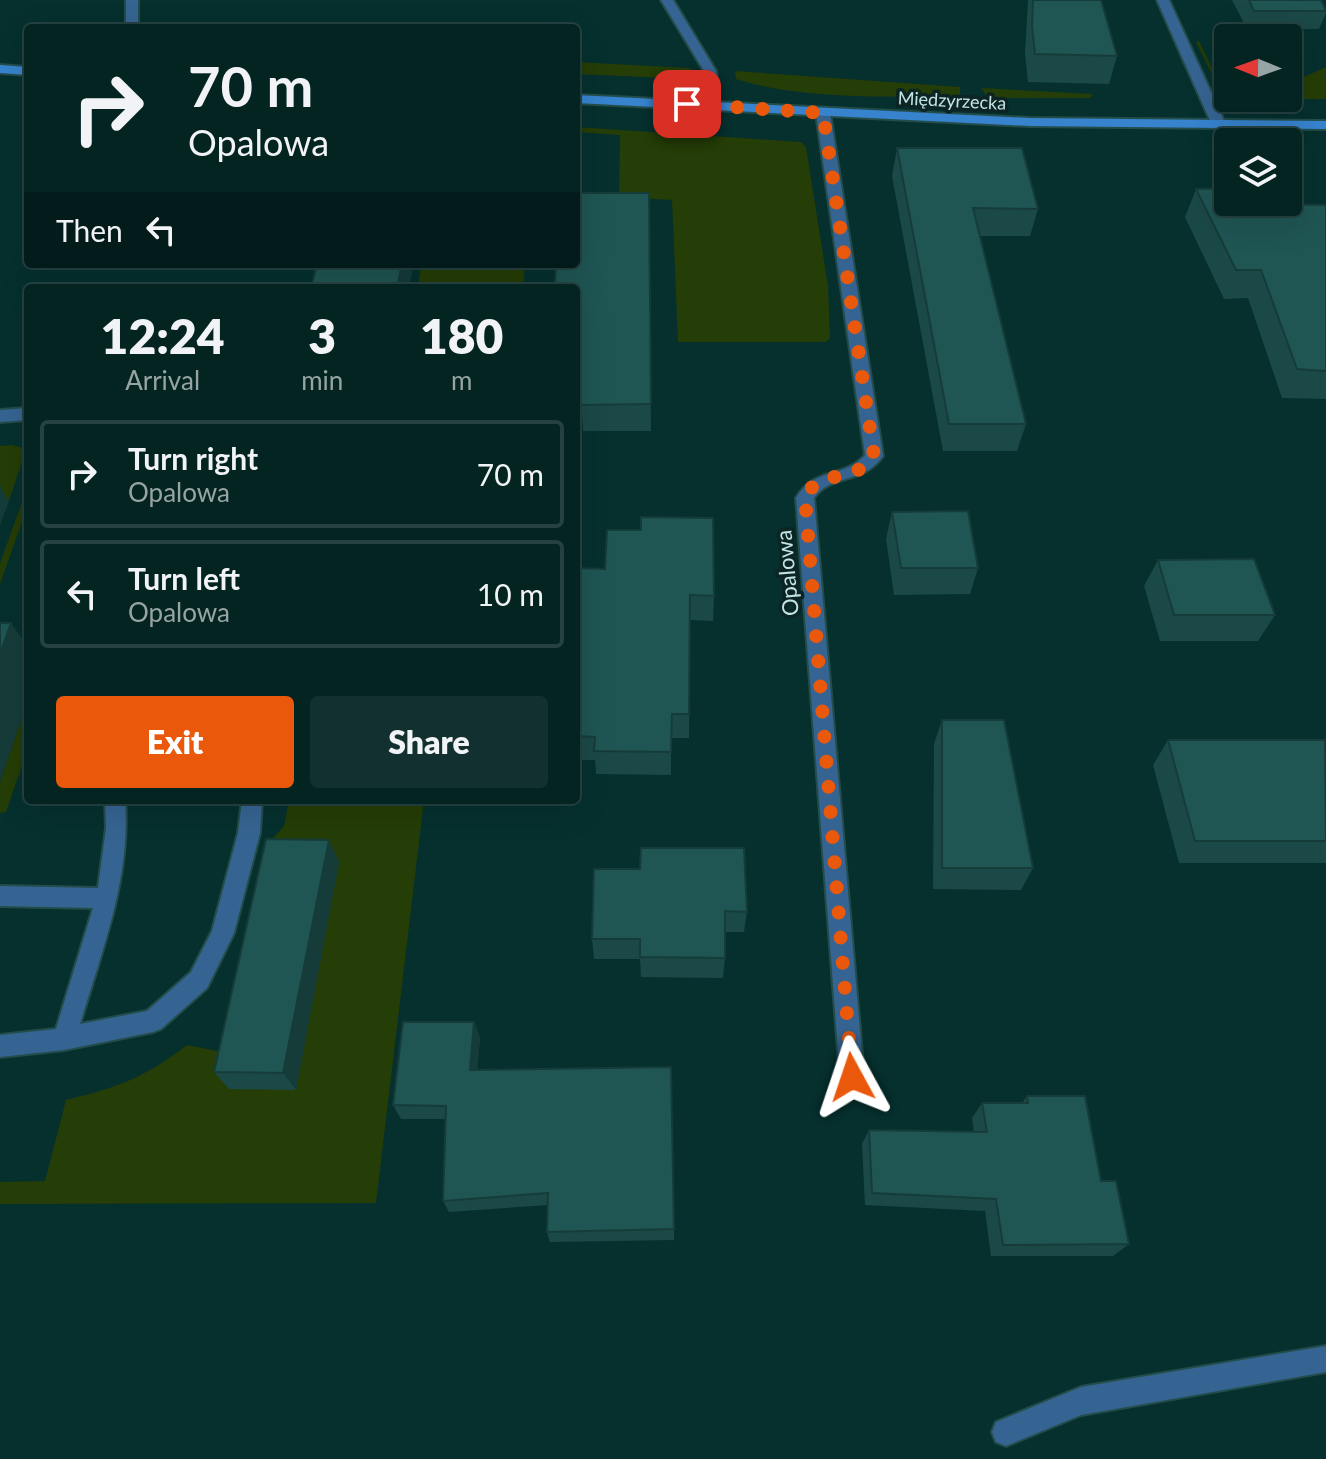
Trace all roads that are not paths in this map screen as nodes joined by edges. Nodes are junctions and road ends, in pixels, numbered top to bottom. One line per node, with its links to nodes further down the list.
1 (132, 0): 4 (street)
2 (667, 0): 8 (street)
3 (1163, 0): 10 (street)
4 (132, 24)
5 (0, 69): 6 (main road)
6 (24, 71)
7 (580, 99): 8 (main road, Międzyrzecka)
8 (714, 106): 9 (main road, Międzyrzecka)
9 (823, 113): 10 (main road, Międzyrzecka); 20 (street, Opalowa)
10 (1219, 125): 11 (main road, Międzyrzecka)
11 (1326, 125)
12 (24, 414): 13 (street)
13 (0, 416)
14 (115, 804): 17 (street)
15 (252, 804): 18 (street)
16 (0, 896): 17 (street)
17 (107, 898): 18 (street)
18 (64, 1039): 19 (street)
19 (0, 1046)
20 (852, 1077)
21 (1326, 1359): 22 (street)
22 (1006, 1432)

